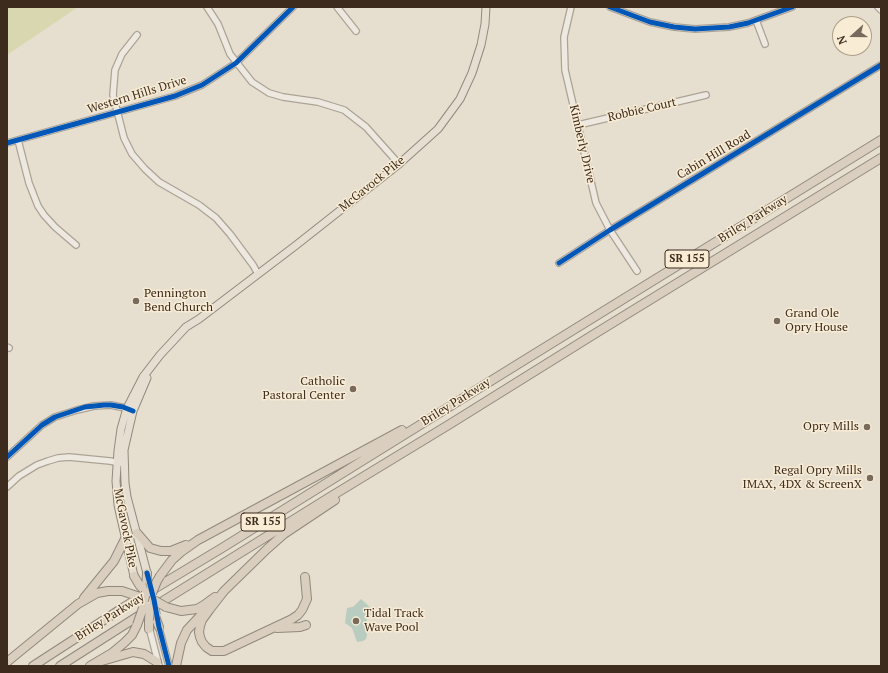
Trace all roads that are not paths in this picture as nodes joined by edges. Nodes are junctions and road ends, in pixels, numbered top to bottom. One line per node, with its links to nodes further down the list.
1 (208, 7): 14 (street)
2 (293, 7): 14 (street, Western Hills Drive)
3 (337, 7): 11 (street)
4 (486, 7): 23 (main road, McGavock Pike)
5 (571, 7): 18 (street, Kimberly Drive)
6 (610, 7): 10 (street)
7 (792, 7): 10 (street)
8 (878, 7): 9 (street)
9 (881, 10)
10 (756, 20): 13 (street)
11 (356, 31)
12 (137, 35): 17 (street)
13 (765, 44)
14 (236, 63): 17 (street, Western Hills Drive); 23 (street)
15 (881, 65): 24 (street, Cabin Hill Road)
16 (706, 95): 18 (street, Robbie Court)
17 (118, 112): 19 (street, Western Hills Drive); 28 (street)
18 (578, 125): 24 (street, Kimberly Drive)
19 (18, 140): 21 (street, Western Hills Drive); 25 (street)
20 (881, 140): 29 (highway, Briley Parkway / SR 155)
21 (7, 143)
22 (881, 158): 31 (highway, Briley Parkway / SR 155)
23 (399, 164): 28 (main road, McGavock Pike)
24 (610, 230): 26 (street, Cabin Hill Road); 27 (street, Kimberly Drive)
25 (76, 245)
26 (559, 263)
27 (637, 271)
28 (258, 274): 30 (main road, McGavock Pike)
29 (494, 379): 37 (highway); 51 (highway, Briley Parkway / SR 155)
30 (130, 410): 32 (street); 33 (main road, McGavock Pike); 33 (main road, McGavock Pike)
31 (406, 451): 40 (highway); 52 (highway, Briley Parkway / SR 155)
32 (7, 457)
33 (121, 463): 34 (street); 35 (main road, McGavock Pike); 36 (main road, McGavock Pike)
34 (7, 487)
35 (136, 533): 37 (highway); 41 (main road, McGavock Pike)
36 (125, 539): 38 (main road, McGavock Pike); 42 (highway)
37 (198, 540): 41 (highway, bridge)
38 (134, 576): 41 (highway)
39 (306, 577): 47 (highway)
40 (224, 591): 41 (highway, bridge); 43 (highway)
41 (145, 593): 42 (highway); 44 (highway, bridge); 50 (highway, bridge)
42 (78, 604): 48 (highway)
43 (210, 609): 47 (highway); 54 (highway)
44 (151, 620): 46 (highway); 49 (street)
45 (306, 625): 47 (highway)
46 (159, 627): 53 (street)
47 (272, 628)
48 (7, 662)
49 (158, 664): 50 (highway)
50 (92, 665)
51 (33, 666)
52 (60, 666)
53 (169, 666)
54 (176, 666)

